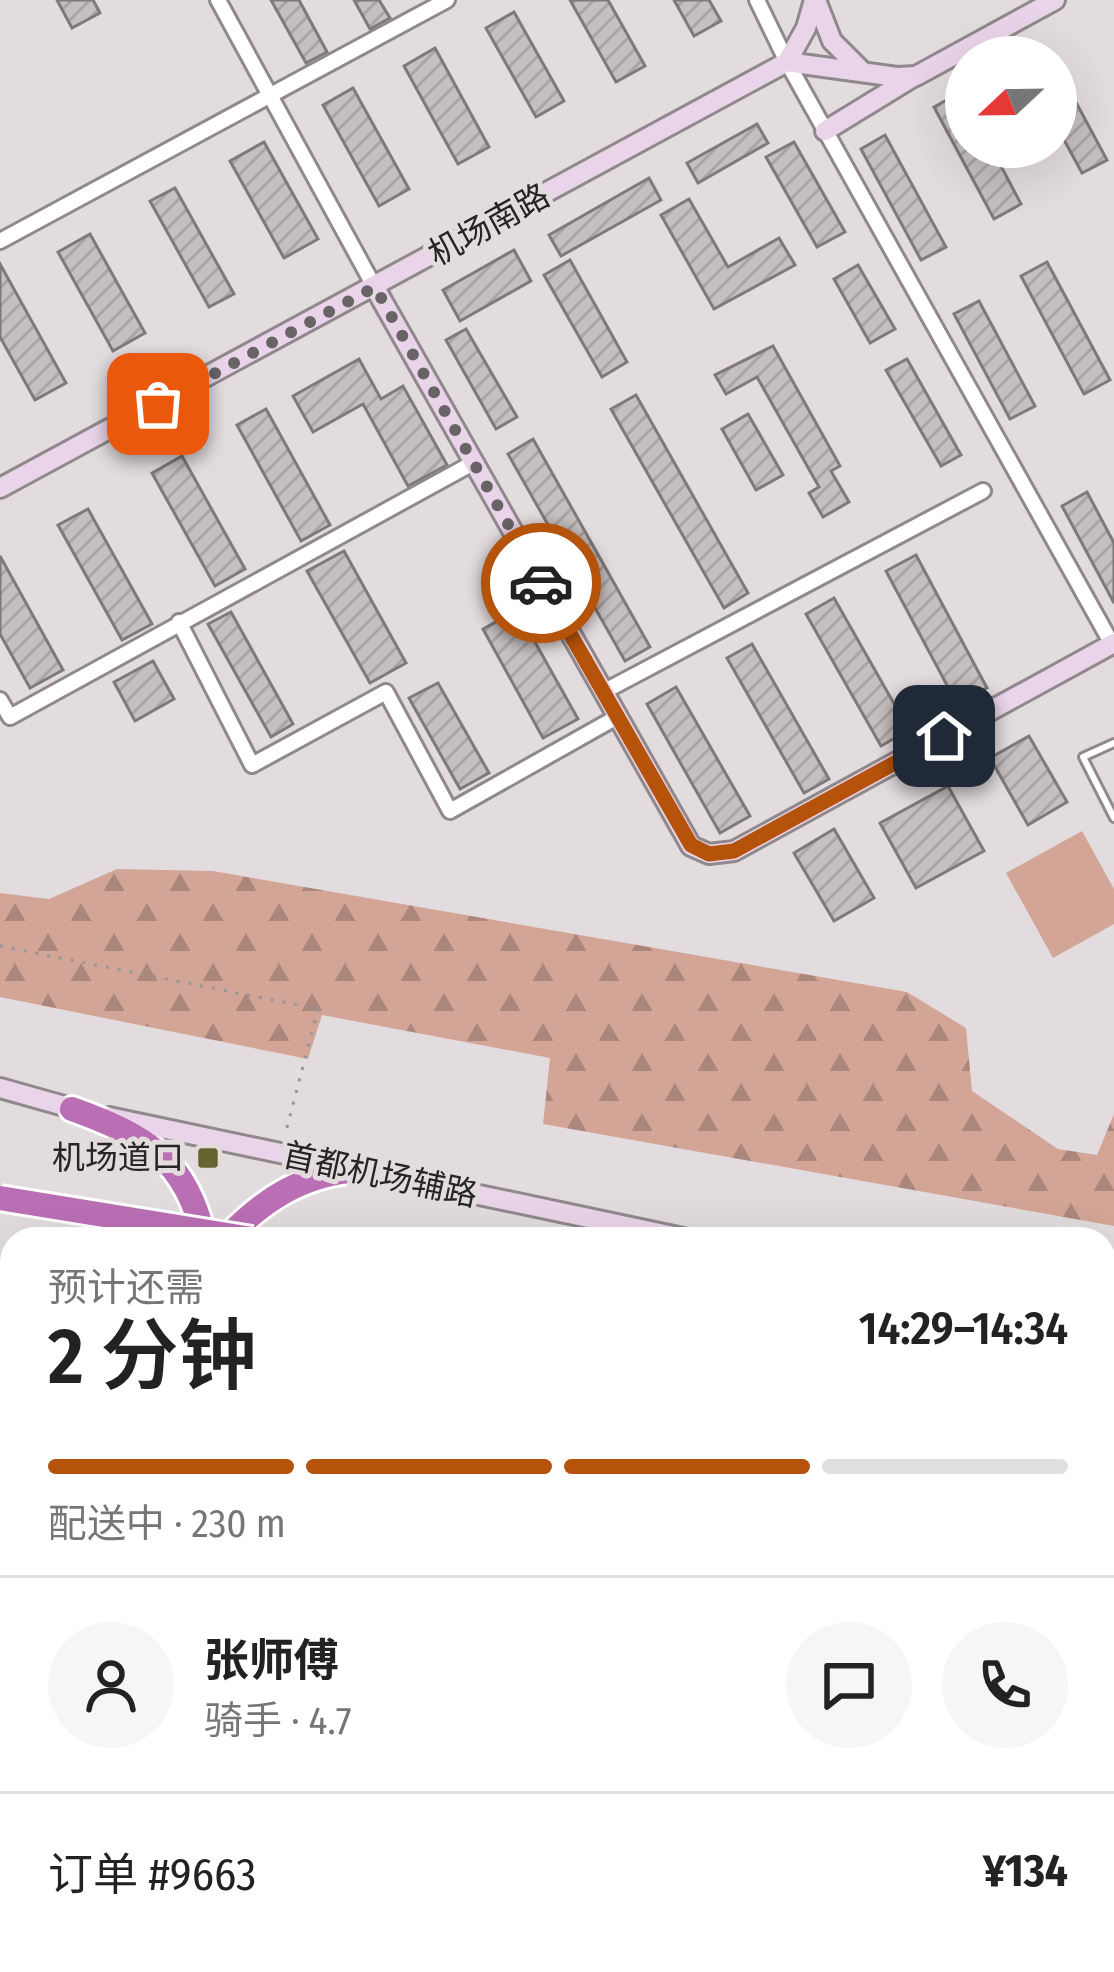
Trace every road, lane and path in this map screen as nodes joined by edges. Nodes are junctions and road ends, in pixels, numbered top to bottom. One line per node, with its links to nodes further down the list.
1 (218, 0): 9 (street)
2 (447, 0): 9 (street)
3 (757, 0): 6 (street)
4 (815, 0): 6 (street); 7 (street)
5 (1054, 0): 8 (street)
6 (787, 62): 7 (street); 10 (street); 12 (street, 机场南路)
7 (860, 70): 8 (street)
8 (916, 76): 10 (street)
9 (270, 94): 11 (street); 12 (street)
10 (825, 130): 17 (street)
11 (0, 241)
12 (375, 287): 13 (street); 14 (street, 机场南路)
13 (473, 463): 16 (street); 18 (street)
14 (0, 488)
15 (983, 490): 18 (street)
16 (179, 622): 19 (street); 20 (street)
17 (1113, 643): 20 (street)
18 (603, 692): 20 (street)
19 (0, 700)
20 (617, 717)
21 (1114, 743): 22 (lane)
22 (1114, 818)
23 (0, 946): 27 (path)
24 (0, 1088): 26 (street, 首都机场辅路)
25 (0, 1101): 26 (street, 首都机场辅路)
26 (72, 1109): 28 (street, 首都机场辅路); 31 (highway)
27 (285, 1138)
28 (358, 1170): 32 (highway); 33 (street, 首都机场辅路)
29 (0, 1198): 30 (highway, bridge)
30 (178, 1227)
31 (202, 1227)
32 (238, 1227)
33 (631, 1227)

